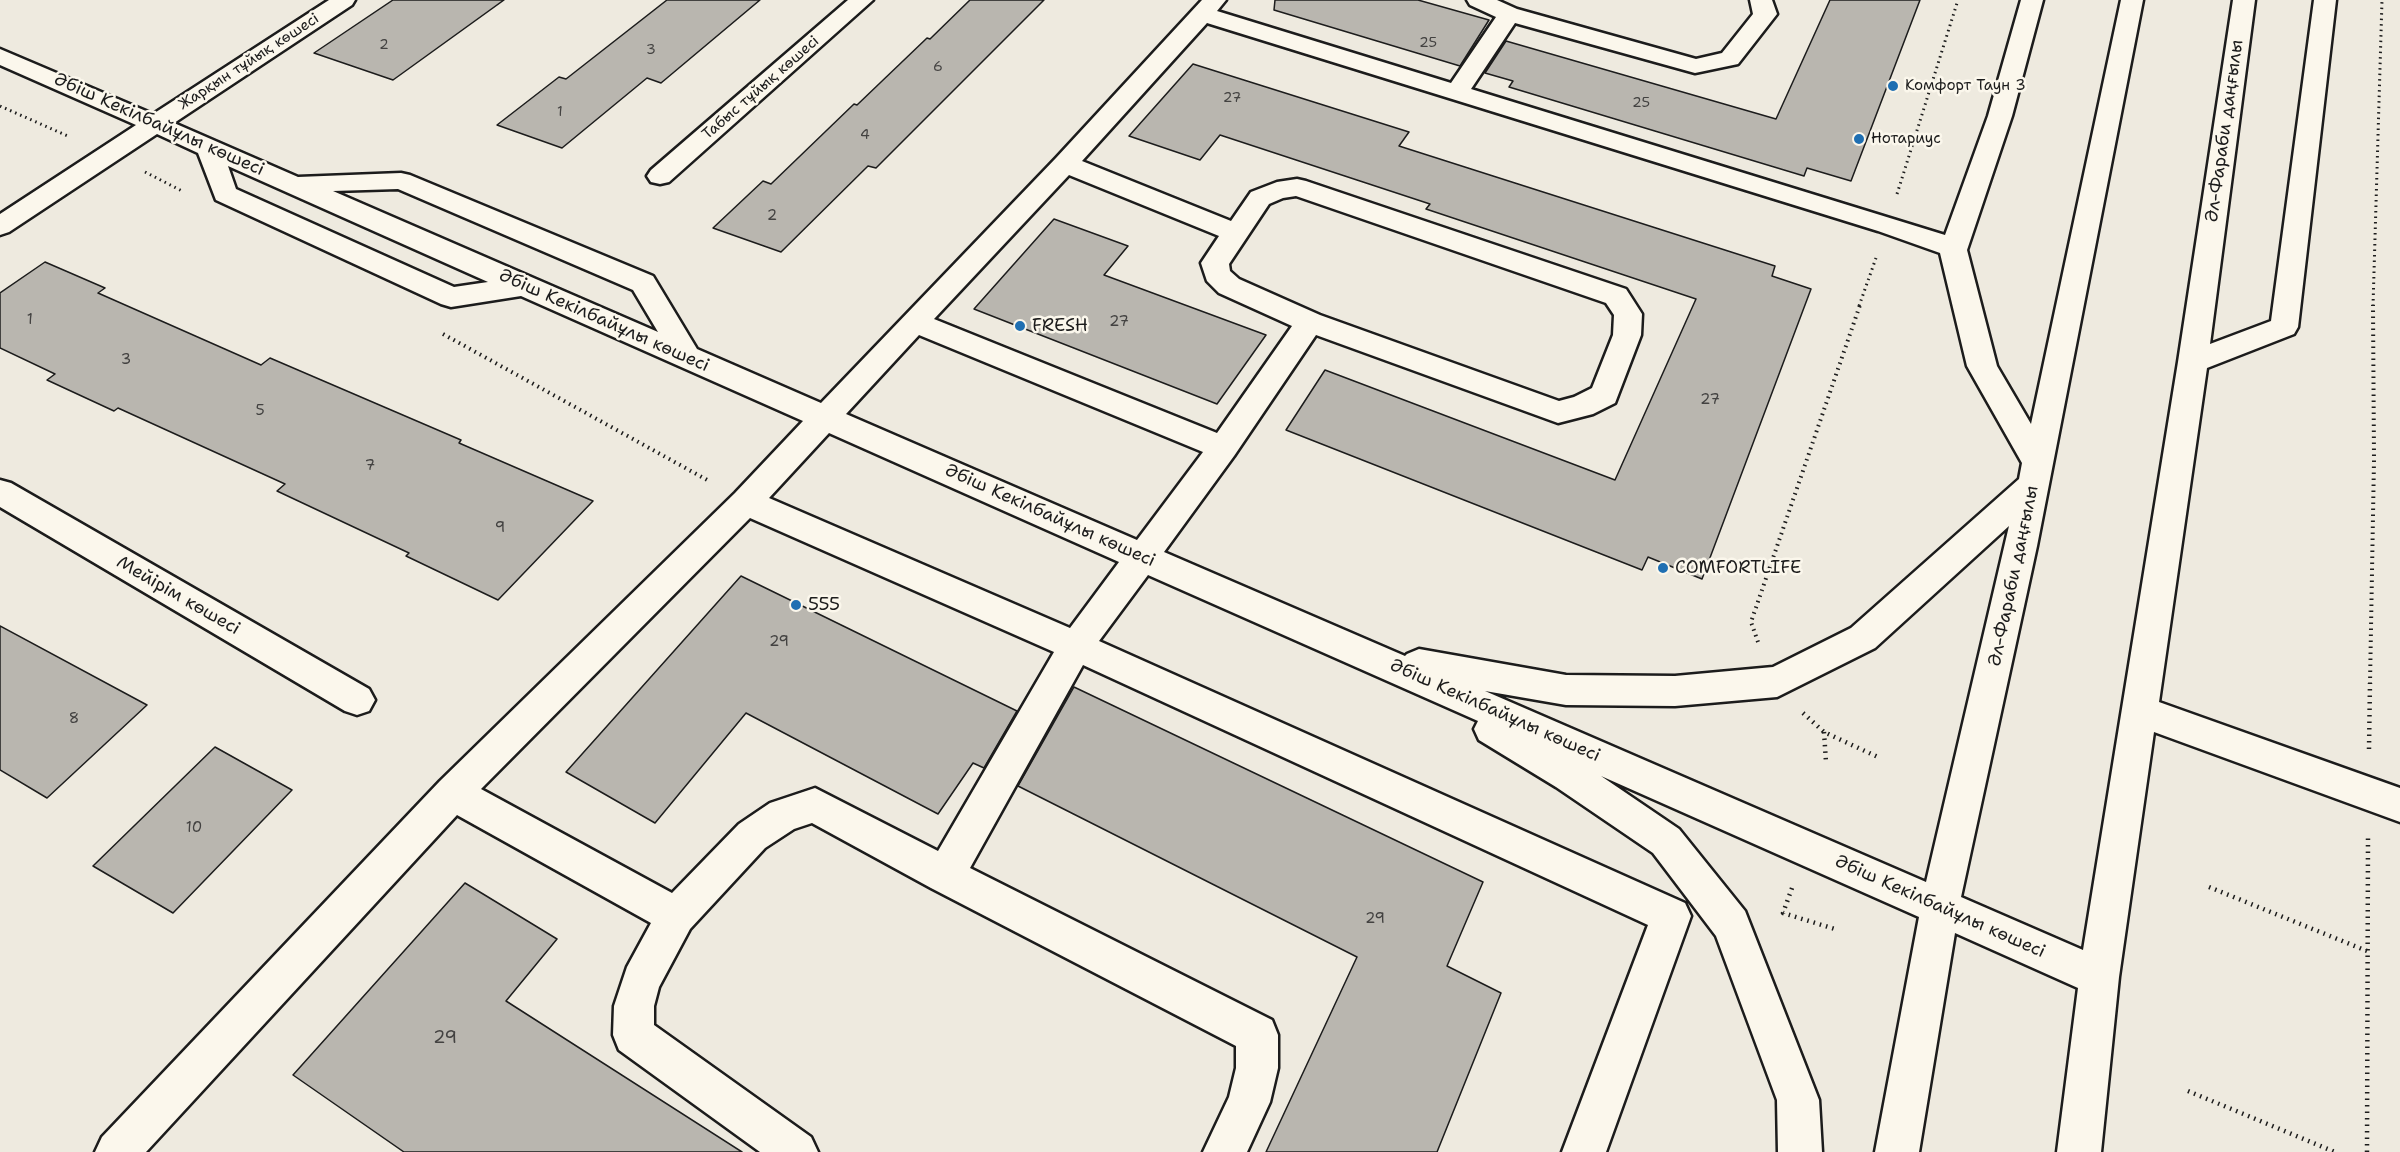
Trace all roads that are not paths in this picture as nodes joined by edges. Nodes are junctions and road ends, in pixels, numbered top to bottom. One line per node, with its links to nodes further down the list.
1 (344, 0): 13 (street, Жарқын тұйық көшесі)
2 (862, 0): 16 (street, Табыс тұйық көшесі)
3 (1478, 0): 10 (street)
4 (1761, 0): 10 (street)
5 (2032, 0): 20 (street)
6 (2132, 0): 28 (street, Әл-Фараби даңғылы)
7 (2244, 0): 25 (street, Әл-Фараби даңғылы)
8 (2325, 0): 25 (street)
9 (1208, 7): 12 (street); 15 (street)
10 (1509, 14): 12 (street)
11 (0, 56): 13 (street, Әбіш Кекілбайұлы көшесі)
12 (1456, 93): 20 (street)
13 (155, 124): 14 (street, Әбіш Кекілбайұлы көшесі); 18 (street, Жарқын тұйық көшесі)
14 (209, 147): 17 (street, Әбіш Кекілбайұлы көшесі); 21 (street)
15 (1065, 164): 19 (street); 22 (street)
16 (660, 176)
17 (295, 185): 21 (street, Әбіш Кекілбайұлы көшесі); 24 (street)
18 (0, 226)
19 (1236, 233): 23 (street); 23 (street)
20 (1953, 248): 28 (street)
21 (525, 286): 24 (street, Әбіш Кекілбайұлы көшесі)
22 (914, 322): 26 (street); 27 (street)
23 (1310, 322): 27 (street)
24 (687, 357): 26 (street, Әбіш Кекілбайұлы көшесі)
25 (2193, 362): 35 (street, Әл-Фараби даңғылы)
26 (825, 417): 30 (street); 31 (street, Әбіш Кекілбайұлы көшесі)
27 (1223, 448): 31 (street)
28 (2036, 474): 33 (street); 39 (street, Әл-Фараби даңғылы)
29 (0, 492): 34 (street, Мейірім көшесі)
30 (746, 502): 32 (street); 36 (street)
31 (1142, 556): 32 (street); 33 (street, Әбіш Кекілбайұлы көшесі)
32 (1076, 646): 38 (street); 45 (street)
33 (1367, 655): 39 (street, Әбіш Кекілбайұлы көшесі); 46 (street)
34 (357, 700)
35 (2139, 711): 37 (street); 41 (street, Әл-Фараби даңғылы)
36 (453, 793): 40 (street); 42 (street)
37 (2400, 805)
38 (945, 875): 40 (street); 44 (street)
39 (1940, 906): 41 (street, Әбіш Кекілбайұлы көшесі); 47 (street, Әл-Фараби даңғылы)
40 (676, 916): 43 (street)
41 (2099, 977): 48 (street, Әл-Фараби даңғылы)
42 (117, 1152)
43 (796, 1152)
44 (1225, 1152)
45 (1584, 1152)
46 (1800, 1152)
47 (1897, 1152)
48 (2079, 1152)

